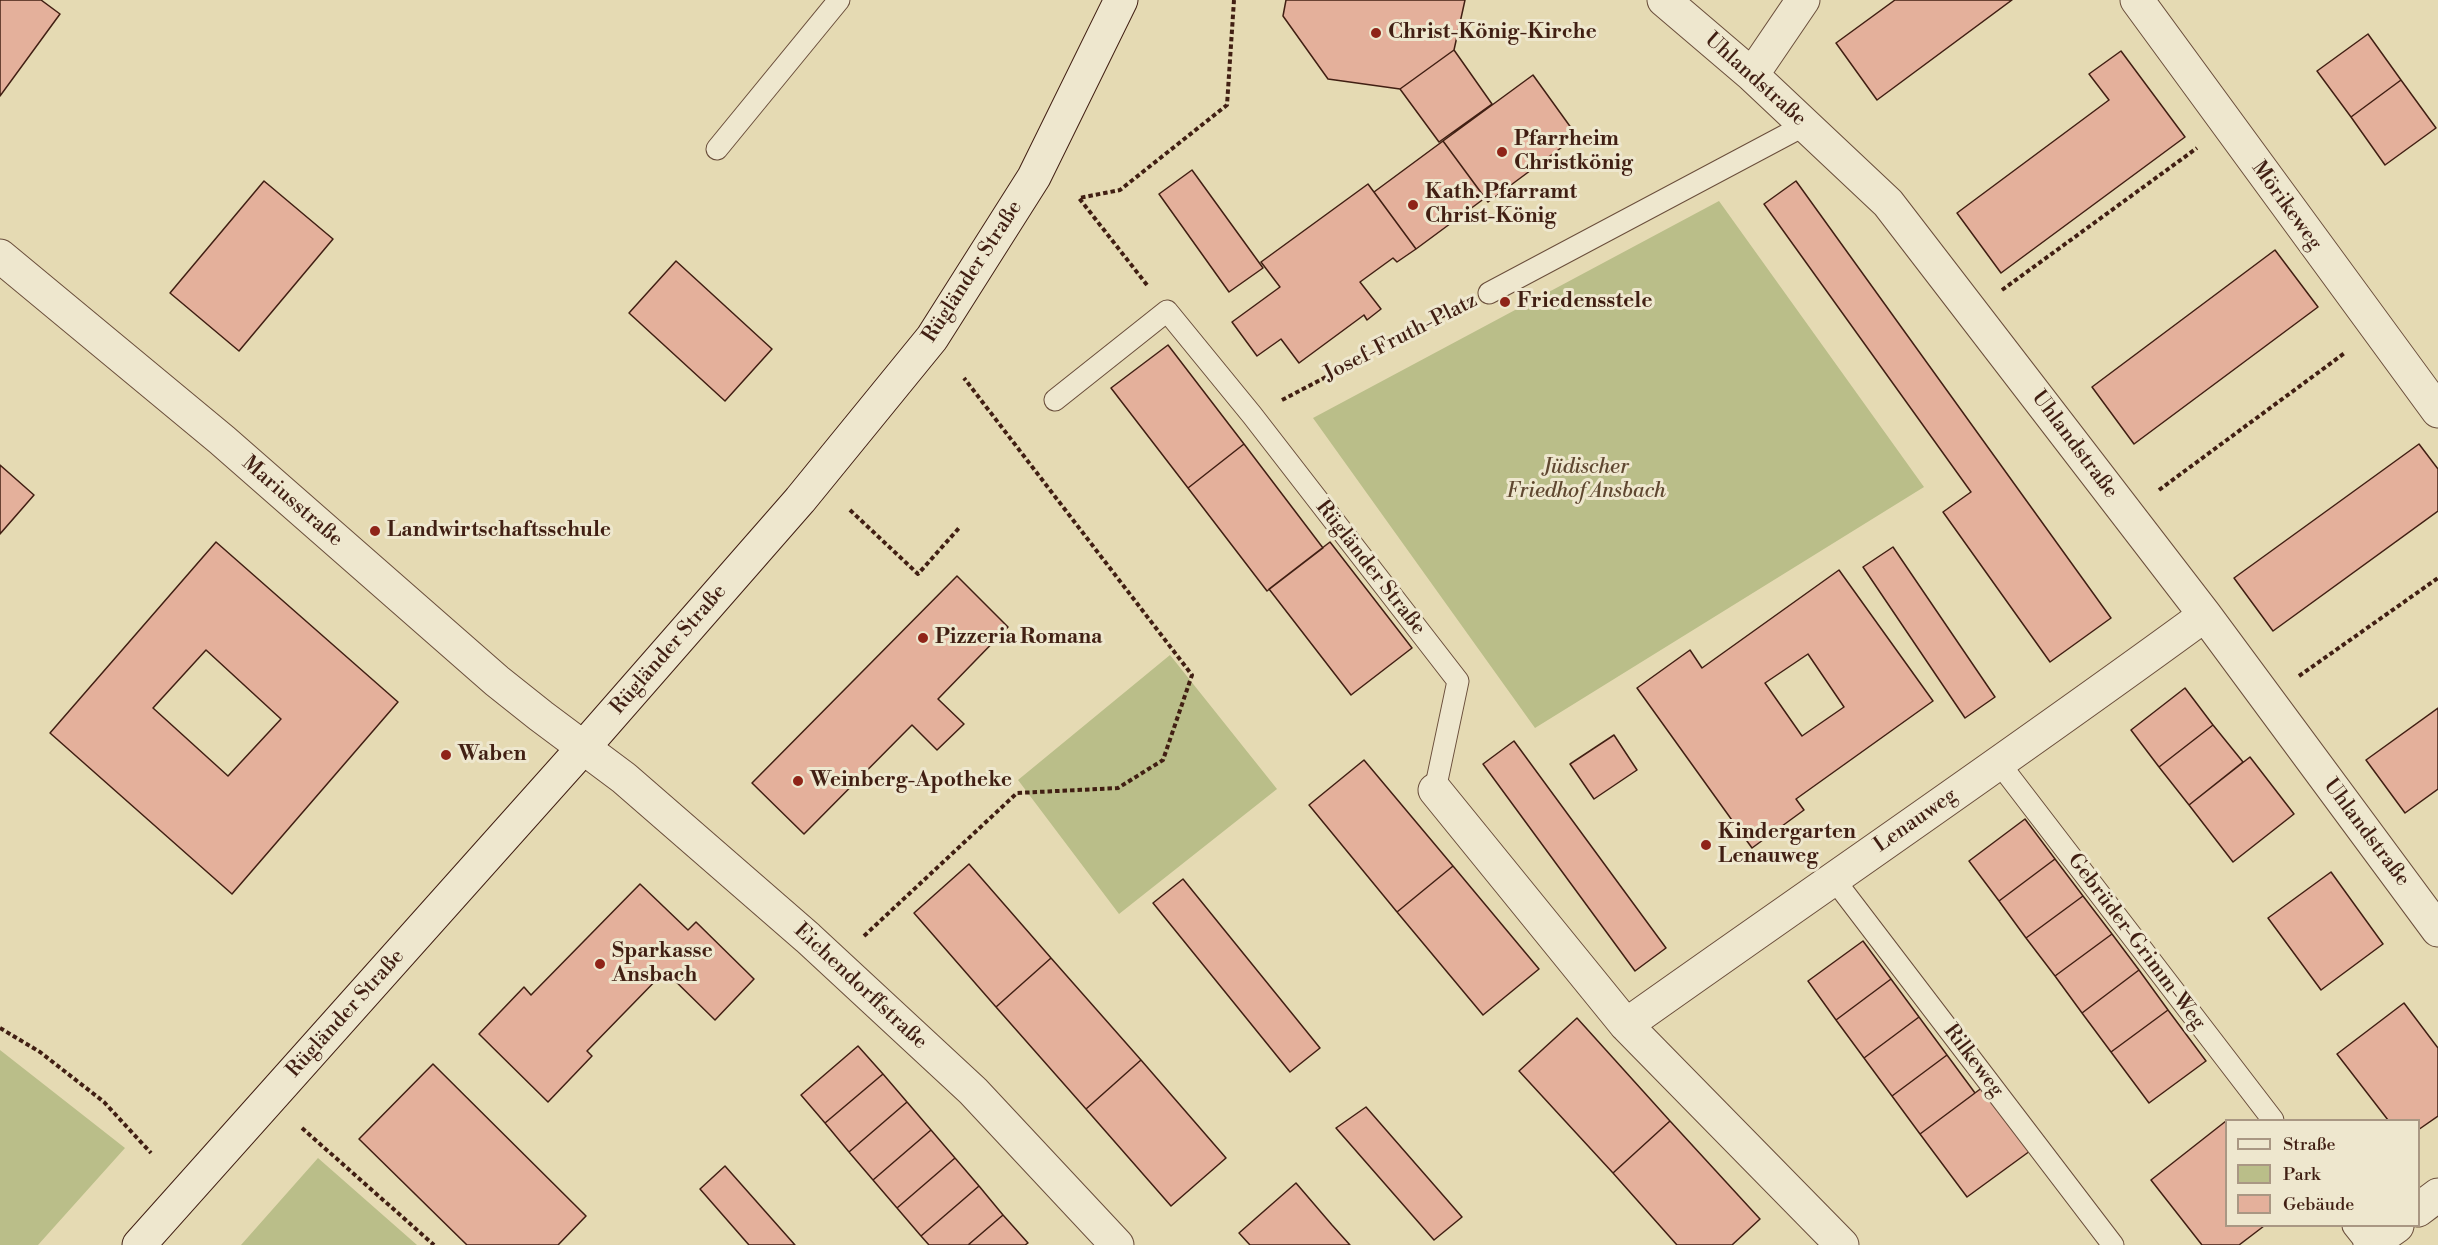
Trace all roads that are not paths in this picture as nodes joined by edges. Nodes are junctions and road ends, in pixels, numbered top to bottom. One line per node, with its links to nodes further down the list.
1 (839, 0): 8 (lane)
2 (1121, 0): 14 (street, Rügländer Straße)
3 (1664, 0): 6 (street, Uhlandstraße)
4 (1803, 0): 6 (street)
5 (2137, 0): 12 (street, Mörikeweg)
6 (1752, 75): 7 (street, Uhlandstraße)
7 (1805, 125): 10 (lane, Josef-Fruth-Platz); 13 (street, Uhlandstraße)
8 (717, 149)
9 (0, 256): 14 (street, Mariusstraße)
10 (1489, 292)
11 (1055, 400): 16 (lane, Rügländer Straße)
12 (2438, 411)
13 (2205, 615): 15 (street, Lenauweg); 18 (street, Uhlandstraße)
14 (583, 748): 25 (street, Rügländer Straße); 26 (street, Eichendorffstraße)
15 (1999, 763): 17 (street, Lenauweg); 20 (lane, Gebrüder-Grimm-Weg)
16 (1435, 790): 19 (street)
17 (1833, 878): 19 (street, Lenauweg); 28 (lane, Rilkeweg)
18 (2438, 930)
19 (1626, 1025): 27 (street)
20 (2271, 1119)
21 (2438, 1196): 22 (street)
22 (2420, 1209)
23 (2354, 1227): 29 (lane)
24 (2396, 1227): 29 (street)
25 (139, 1245)
26 (1117, 1245)
27 (1842, 1245)
28 (2113, 1245)
29 (2369, 1245)

